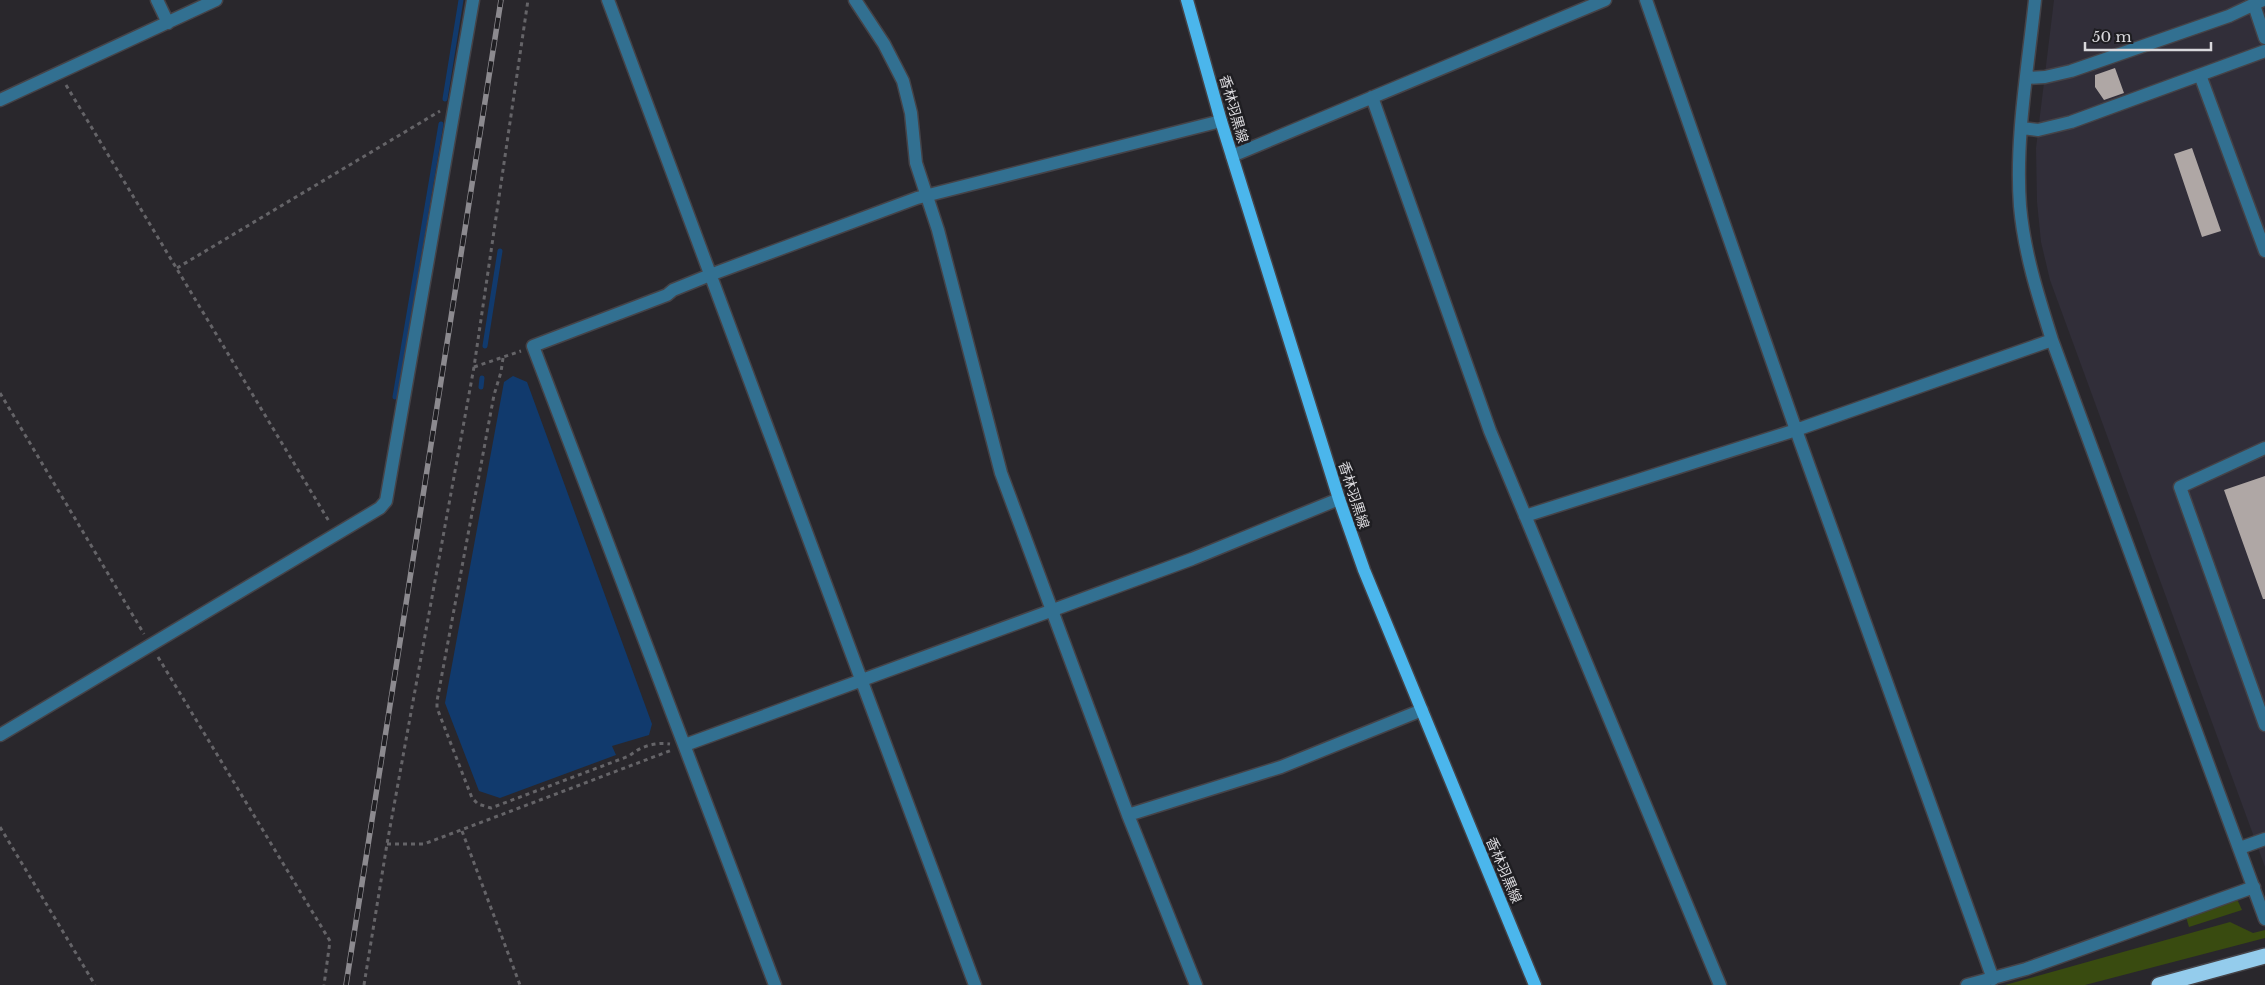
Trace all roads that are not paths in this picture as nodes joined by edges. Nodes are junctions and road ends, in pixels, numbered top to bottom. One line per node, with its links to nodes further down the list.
1 (157, 0): 11 (street)
2 (216, 0): 11 (street)
3 (472, 0): 33 (street)
4 (608, 0): 23 (street)
5 (855, 0): 21 (street)
6 (1187, 0): 18 (main road, 香林羽黒線)
7 (1605, 0): 16 (street)
8 (1646, 0): 25 (street)
9 (2035, 0): 15 (street)
10 (2258, 3): 12 (street); 15 (street)
11 (168, 23): 17 (street)
12 (2265, 38)
13 (2265, 51): 14 (street)
14 (2200, 75): 19 (street); 22 (street)
15 (2027, 78): 19 (street)
16 (1372, 97): 20 (street); 28 (street)
17 (0, 100)
18 (1221, 121): 20 (main road, 香林羽黒線); 21 (street)
19 (2022, 128): 24 (street)
20 (1232, 156): 27 (main road, 香林羽黒線)
21 (927, 196): 23 (street); 29 (street)
22 (2265, 251)
23 (710, 275): 30 (street); 34 (street)
24 (2052, 340): 25 (street); 37 (street)
25 (1796, 430): 28 (street); 42 (street)
26 (2265, 448): 32 (street)
27 (1339, 499): 29 (street); 31 (main road, 香林羽黒線)
28 (1525, 516): 47 (street)
29 (1051, 609): 30 (street); 35 (street)
30 (862, 680): 34 (street); 44 (street)
31 (1422, 710): 35 (street); 46 (main road, 香林羽黒線)
32 (2265, 726)
33 (0, 736)
34 (686, 745): 43 (street)
35 (1128, 814): 45 (street)
36 (2265, 839): 37 (street)
37 (2240, 848): 38 (street)
38 (2254, 887): 39 (street); 42 (street)
39 (2262, 900): 40 (street)
40 (2265, 918)
41 (2265, 956): 49 (highway)
42 (1993, 979): 48 (street)
43 (775, 985)
44 (975, 985)
45 (1196, 985)
46 (1535, 985)
47 (1720, 985)
48 (1967, 985)
49 (2159, 985)

